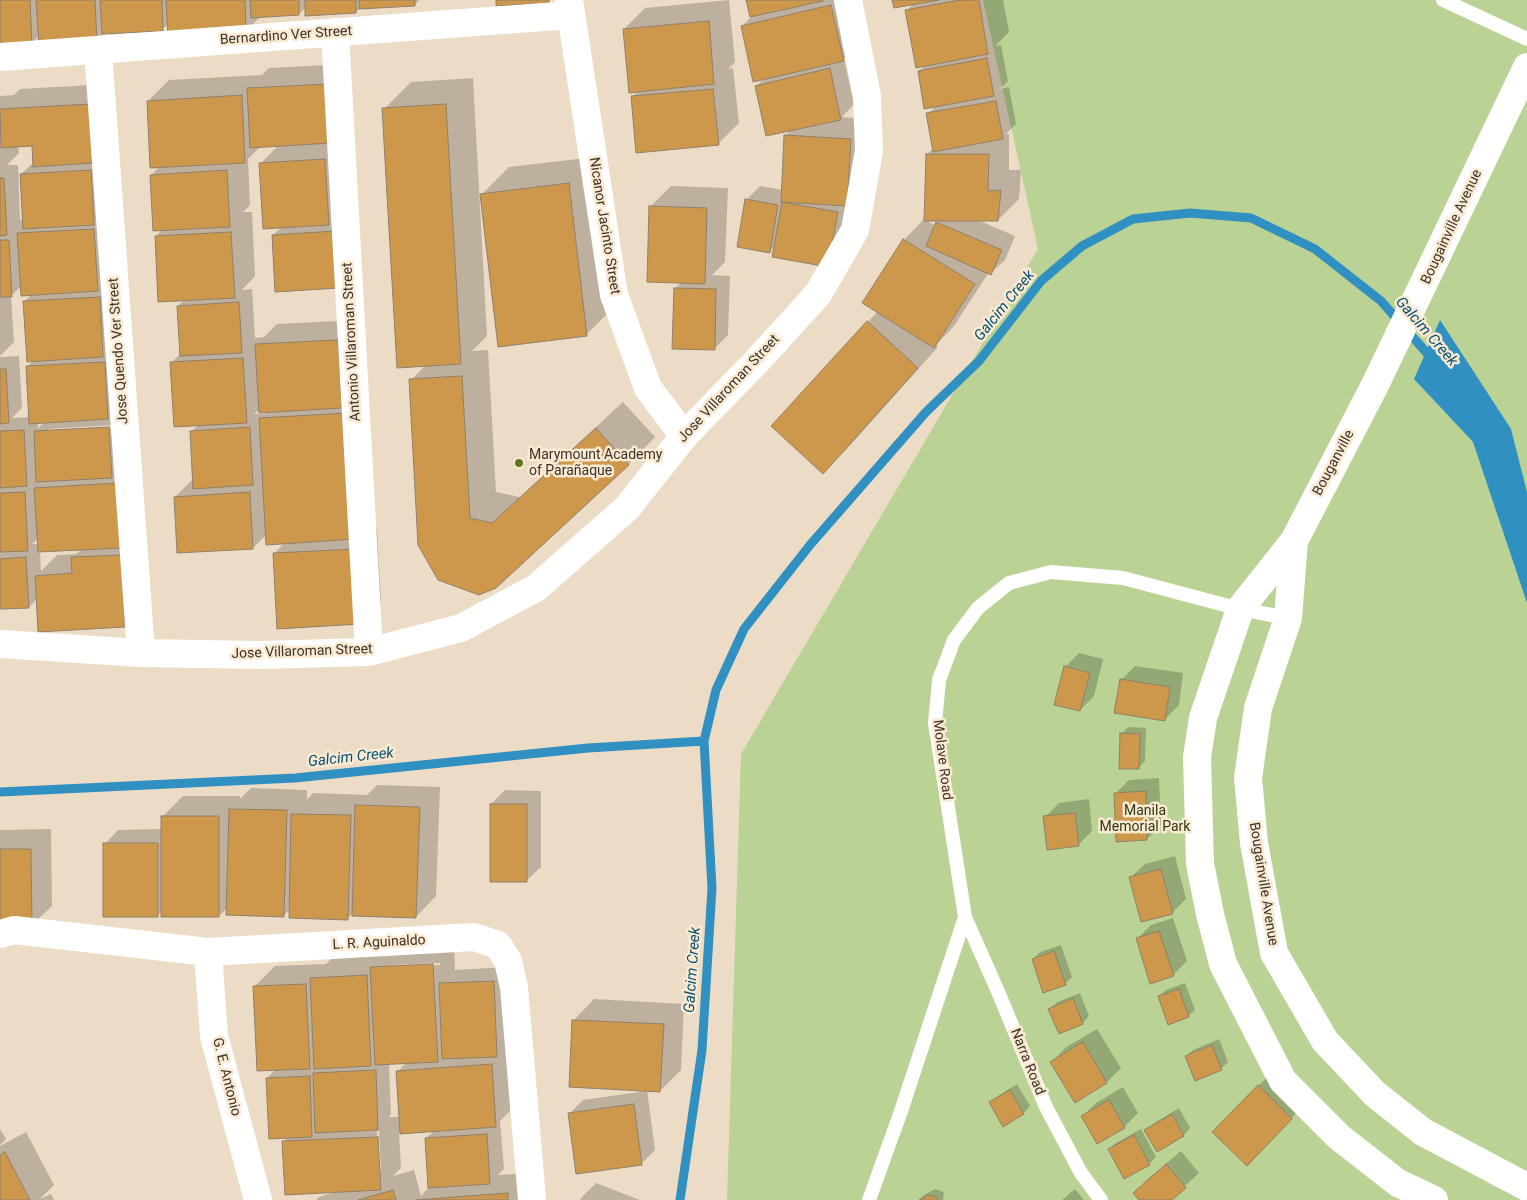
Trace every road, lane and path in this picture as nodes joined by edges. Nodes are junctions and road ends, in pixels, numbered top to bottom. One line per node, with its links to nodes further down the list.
1 (848, 0): 10 (street, Jose Villaroman Street)
2 (1444, 0): 5 (lane)
3 (570, 7): 4 (street, Bernardino Ver Street); 10 (street, Nicanor Jacinto Street)
4 (336, 32): 6 (street, Bernardino Ver Street); 15 (street, Antonio Villaroman Street)
5 (1527, 39)
6 (98, 50): 7 (street, Bernardino Ver Street); 16 (street, Jose Quendo Ver Street)
7 (0, 57)
8 (1527, 67): 9 (street, Bougainville Avenue)
9 (1375, 385): 11 (street, Bouganville)
10 (684, 436): 15 (street, Jose Villaroman Street)
11 (1294, 541): 12 (street, Bouganville); 13 (street, Bouganville)
12 (1240, 609): 13 (lane, Molave Road); 17 (lane, Molave Road); 25 (street)
13 (1288, 618): 20 (street, Bougainville Avenue)
14 (0, 644): 16 (street, Jose Villaroman Street)
15 (369, 652): 16 (street, Jose Villaroman Street)
16 (141, 653)
17 (965, 917): 23 (lane, Molave Road); 24 (lane, Narra Road)
18 (0, 934): 19 (street, L. R. Aguinaldo)
19 (208, 952): 21 (street, G. E. Antonio); 22 (street, L. R. Aguinaldo)
20 (1527, 1187)
21 (258, 1200)
22 (532, 1200)
23 (869, 1200)
24 (1101, 1200)
25 (1434, 1200)

